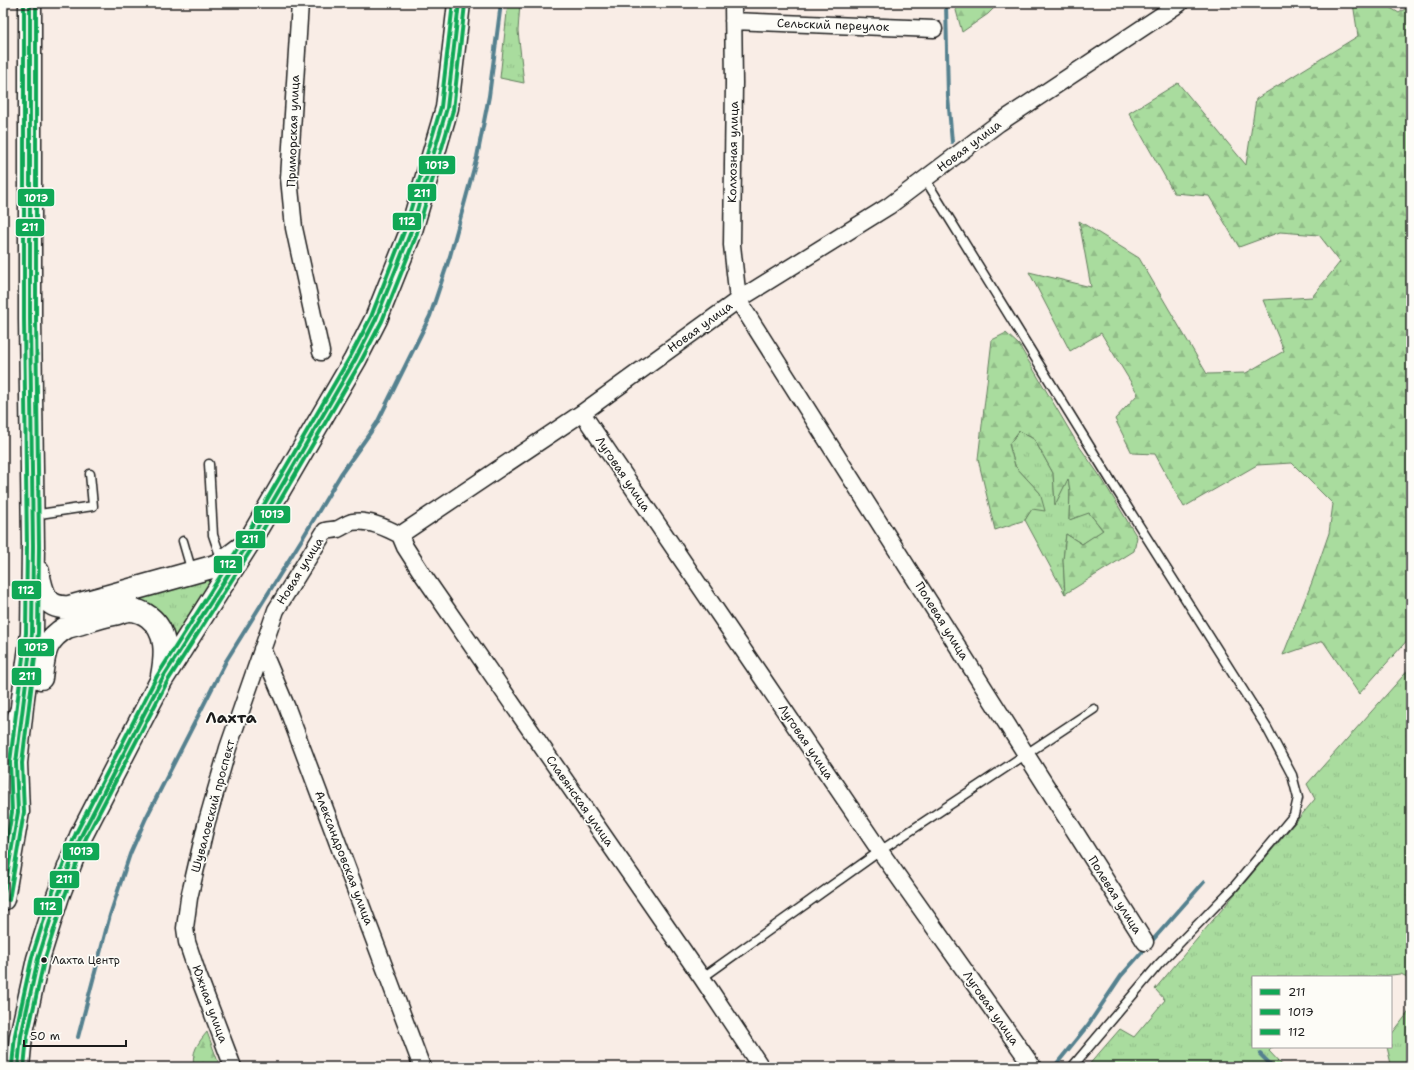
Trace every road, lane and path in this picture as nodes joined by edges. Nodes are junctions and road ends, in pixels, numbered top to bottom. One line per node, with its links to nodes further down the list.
1 (30, 3): 14 (main road)
2 (300, 3): 10 (street, Приморская улица)
3 (458, 3): 17 (main road)
4 (733, 3): 6 (street, Колхозная улица)
5 (1180, 3): 8 (street, Новая улица)
6 (733, 21): 7 (street, Сельский переулок); 9 (street, Колхозная улица)
7 (934, 29)
8 (925, 179): 9 (street, Новая улица); 40 (lane)
9 (738, 300): 11 (street, Новая улица); 27 (street, Полевая улица)
10 (321, 352)
11 (582, 414): 15 (street, Новая улица); 30 (street, Луговая улица)
12 (209, 464): 19 (lane)
13 (90, 474): 14 (lane)
14 (32, 515): 18 (main road)
15 (400, 535): 21 (street, Новая улица); 34 (street, Славянская улица)
16 (183, 542): 20 (lane)
17 (249, 542): 19 (main road); 22 (main road)
18 (33, 546): 20 (main road); 23 (main road)
19 (222, 562): 20 (main road)
20 (193, 573)
21 (262, 650): 32 (street, Шуваловский проспект); 37 (street, Александровская улица)
22 (162, 680): 29 (main road); 35 (main road)
23 (23, 698): 25 (street); 28 (main road)
24 (1094, 709): 27 (lane)
25 (3, 732)
26 (3, 740): 28 (street)
27 (1026, 754): 30 (lane); 33 (street, Полевая улица)
28 (16, 763): 29 (main road)
29 (18, 812): 31 (main road)
30 (880, 851): 34 (lane); 39 (street, Луговая улица)
31 (3, 899)
32 (187, 942): 36 (street, Южная улица)
33 (1145, 942)
34 (702, 978): 38 (street, Славянская улица)
35 (18, 1067)
36 (233, 1067)
37 (422, 1067)
38 (761, 1067)
39 (1033, 1067)
40 (1072, 1067)

